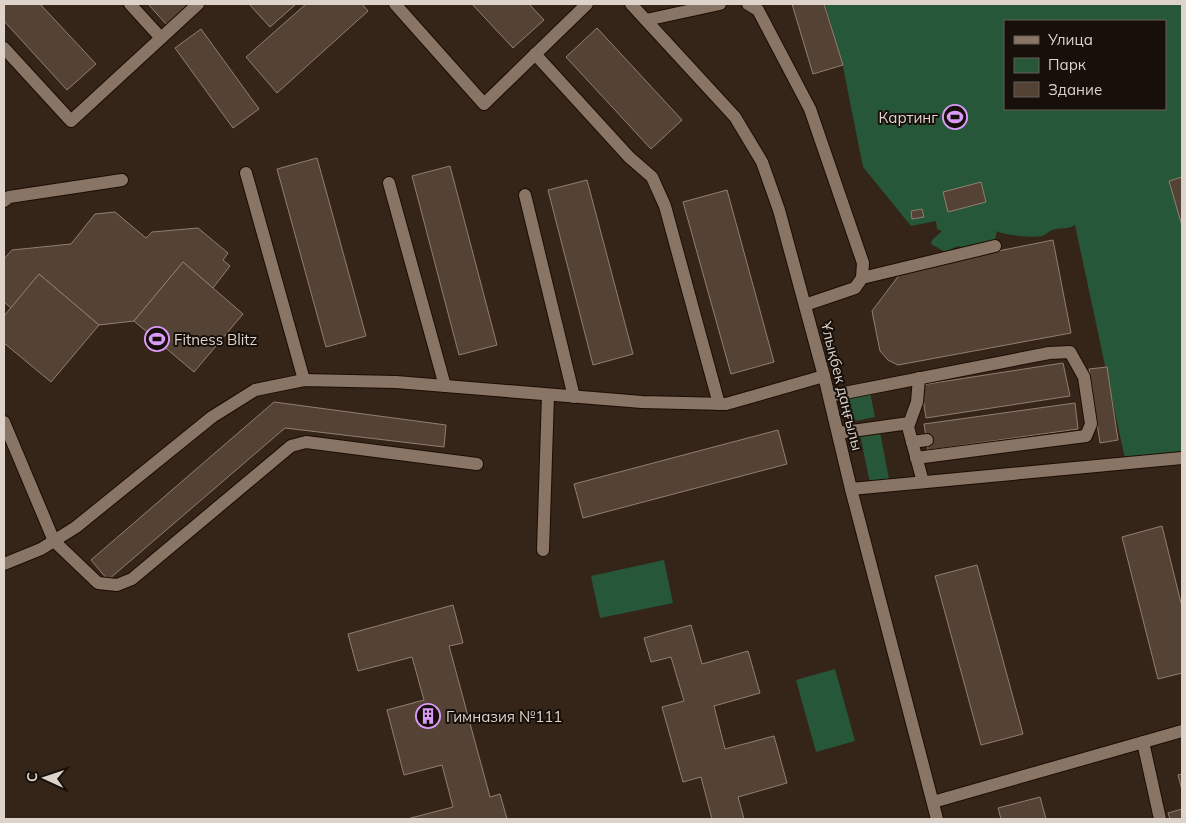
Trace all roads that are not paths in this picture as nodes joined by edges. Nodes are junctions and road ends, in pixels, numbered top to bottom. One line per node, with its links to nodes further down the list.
1 (130, 4): 9 (street)
2 (198, 4): 9 (street)
3 (395, 4): 11 (street)
4 (587, 4): 11 (street)
5 (631, 4): 8 (street, Ұлықбек даңғылы)
6 (720, 4): 8 (street)
7 (748, 4): 18 (street)
8 (646, 20): 19 (street, Ұлықбек даңғылы)
9 (161, 38): 10 (street)
10 (4, 48)
11 (535, 54): 27 (street)
12 (246, 172): 22 (street)
13 (122, 180): 16 (street)
14 (389, 183): 23 (street)
15 (525, 195): 26 (street)
16 (4, 200)
17 (995, 246): 18 (street)
18 (862, 278): 19 (street)
19 (805, 305): 20 (street, Ұлықбек даңғылы)
20 (824, 376): 25 (street, Ұлықбек даңғылы); 27 (street)
21 (919, 378): 25 (street); 29 (street); 33 (street)
22 (304, 380): 23 (street); 38 (street)
23 (445, 386): 24 (street)
24 (548, 395): 26 (street); 39 (street)
25 (829, 396): 30 (street, Ұлықбек даңғылы)
26 (574, 397): 27 (street)
27 (719, 404)
28 (4, 422): 38 (street)
29 (909, 423): 30 (street); 32 (street)
30 (838, 433): 37 (street, Ұлықбек даңғылы)
31 (926, 440): 32 (street)
32 (912, 442): 33 (street)
33 (916, 458): 36 (street)
34 (1182, 458): 36 (street)
35 (476, 464): 38 (street)
36 (923, 482): 37 (street)
37 (851, 489): 43 (street, Ұлықбек даңғылы)
38 (54, 541): 40 (street)
39 (543, 550)
40 (4, 564)
41 (1182, 731): 42 (street)
42 (1144, 742): 43 (street); 45 (street)
43 (933, 802): 44 (street, Ұлықбек даңғылы)
44 (938, 819)
45 (1160, 819)

